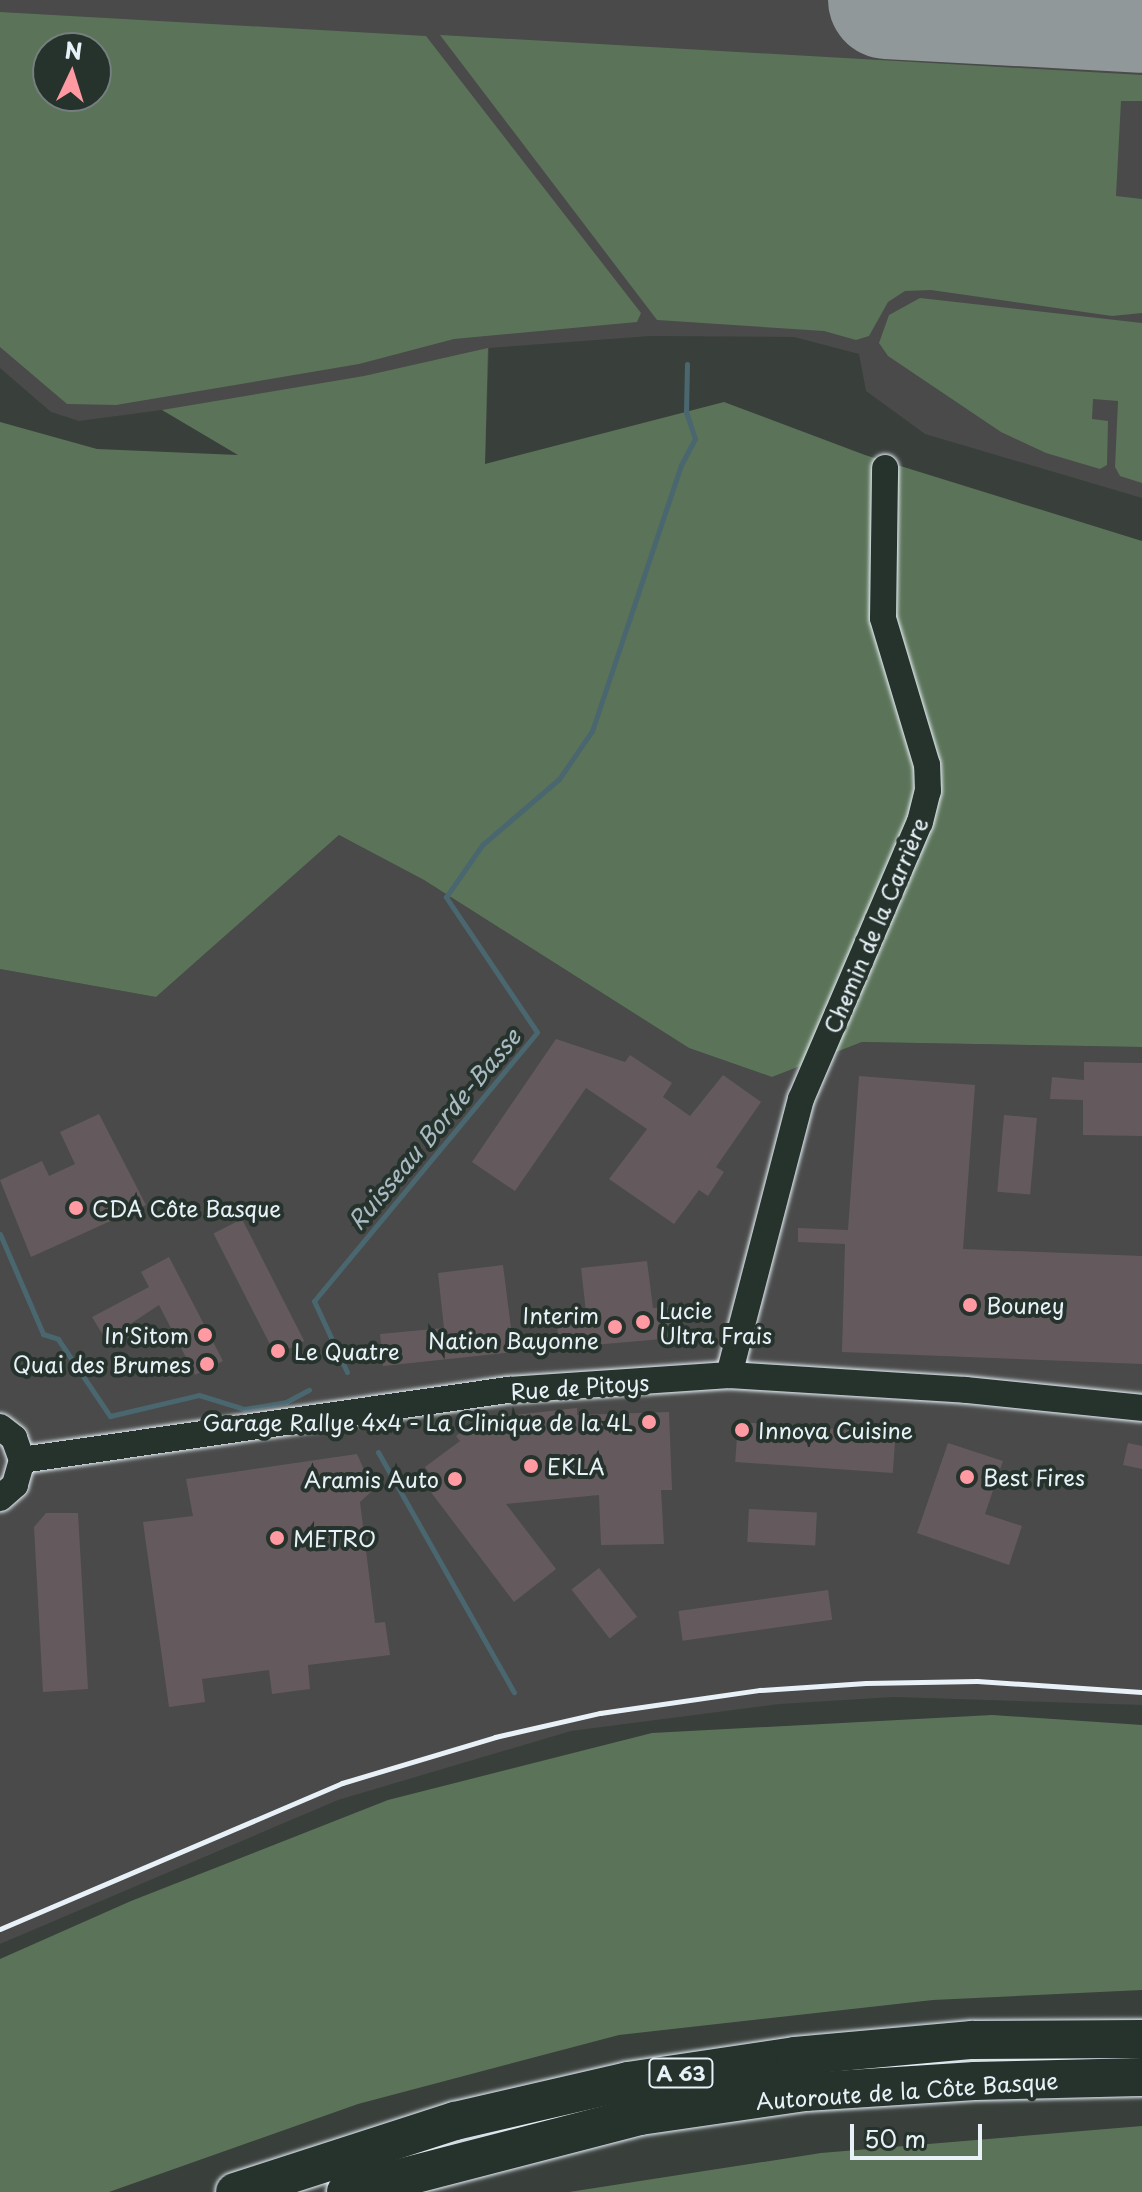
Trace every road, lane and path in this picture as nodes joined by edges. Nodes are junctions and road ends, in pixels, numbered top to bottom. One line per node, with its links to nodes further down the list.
1 (885, 468): 2 (street, Chemin de la Carrière)
2 (729, 1375): 3 (street, Rue de Pitoys); 5 (street, Rue de Pitoys)
3 (1142, 1408)
4 (0, 1427): 5 (street)
5 (22, 1460): 6 (street)
6 (0, 1498)
7 (1142, 2039): 9 (highway, Autoroute de la Côte Basque / A 63)
8 (1142, 2077): 10 (highway, Autoroute de la Côte Basque / A 63)
9 (235, 2192)
10 (346, 2192)

